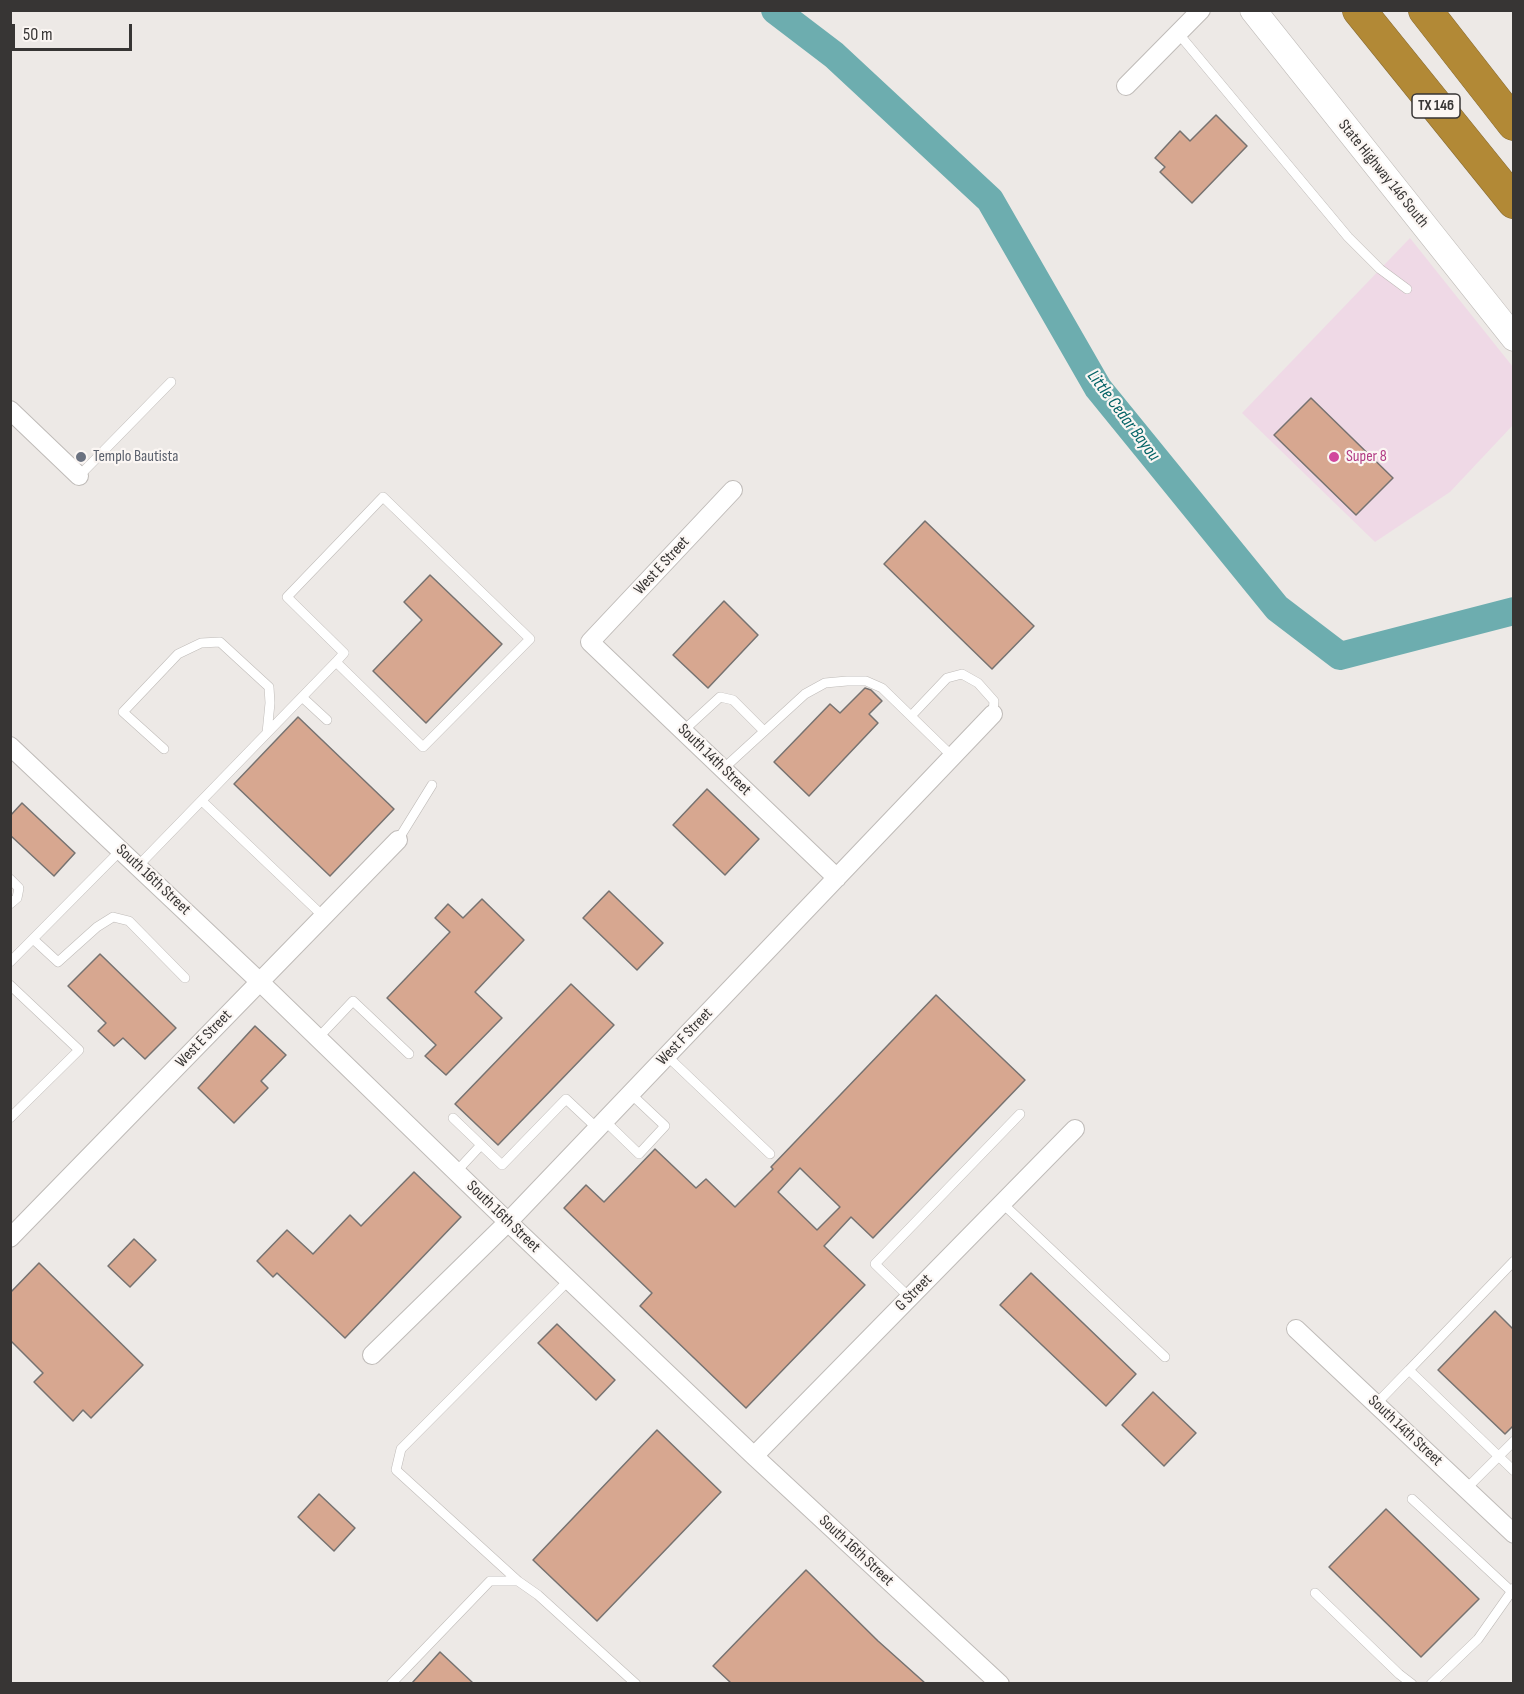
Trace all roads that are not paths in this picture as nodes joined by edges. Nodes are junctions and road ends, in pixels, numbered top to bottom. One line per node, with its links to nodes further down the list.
1 (1201, 10): 5 (street)
2 (1253, 10): 11 (main road, State Highway 146 South)
3 (1359, 10): 9 (highway, TX 146)
4 (1427, 10): 7 (highway); 8 (highway, TX 146)
5 (1179, 33): 6 (street); 10 (lane)
6 (1126, 86)
7 (1514, 108)
8 (1514, 124)
9 (1514, 202)
10 (1407, 289)
11 (1514, 338)
12 (171, 382): 14 (lane)
13 (10, 410): 14 (street)
14 (79, 476)
15 (733, 490): 16 (street, West E Street)
16 (590, 642): 22 (street, South 14th Street)
17 (336, 662): 17 (lane); 18 (lane)
18 (302, 696): 21 (lane); 24 (lane)
19 (993, 714): 20 (lane); 27 (street, West F Street)
20 (911, 716): 23 (lane); 27 (lane)
21 (327, 720)
22 (683, 731): 23 (lane); 28 (street, South 14th Street)
23 (764, 731): 28 (lane)
24 (267, 733): 25 (lane); 30 (lane)
25 (164, 749)
26 (12, 751): 32 (street, South 16th Street)
27 (954, 757): 34 (street, West F Street)
28 (723, 769): 34 (street, South 14th Street)
29 (432, 785): 31 (lane)
30 (202, 801): 33 (lane); 37 (lane)
31 (398, 840): 37 (street, West E Street)
32 (121, 850): 33 (street, South 16th Street); 38 (lane)
33 (138, 866): 41 (street, South 16th Street)
34 (837, 878): 45 (street, West F Street)
35 (10, 879): 36 (lane)
36 (10, 904)
37 (324, 917): 41 (street, West E Street)
38 (33, 939): 39 (lane); 40 (lane)
39 (10, 962)
40 (185, 978)
41 (260, 982): 43 (street, South 16th Street); 57 (street, West E Street)
42 (10, 985): 48 (lane)
43 (318, 1038): 44 (lane); 54 (street, South 16th Street)
44 (409, 1054)
45 (667, 1056): 46 (street, West F Street); 53 (lane)
46 (631, 1094): 50 (street, West F Street); 50 (lane)
47 (1020, 1114): 60 (lane)
48 (10, 1118)
49 (453, 1118): 52 (lane)
50 (601, 1125): 52 (lane); 56 (street, West F Street)
51 (1075, 1129): 55 (street, G Street)
52 (481, 1145): 54 (lane)
53 (770, 1154)
54 (456, 1172): 56 (street, South 16th Street)
55 (1002, 1203): 60 (street, G Street); 63 (lane)
56 (508, 1222): 59 (street, South 16th Street); 62 (street, West F Street)
57 (10, 1238)
58 (1514, 1261): 64 (lane)
59 (569, 1280): 67 (street, South 16th Street); 73 (lane)
60 (909, 1298): 67 (street, G Street)
61 (1296, 1329): 65 (street, South 14th Street)
62 (372, 1355)
63 (1165, 1357)
64 (1409, 1370): 65 (lane); 68 (lane)
65 (1376, 1404): 70 (street, South 14th Street)
66 (1514, 1441): 68 (lane)
67 (754, 1456): 78 (street, South 16th Street)
68 (1498, 1456): 69 (lane); 70 (lane)
69 (1514, 1471)
70 (1466, 1489): 72 (street, South 14th Street)
71 (1412, 1499): 74 (lane)
72 (1513, 1533)
73 (518, 1581): 76 (lane); 77 (lane)
74 (1512, 1590): 80 (lane)
75 (1315, 1593): 79 (lane)
76 (391, 1683)
77 (636, 1683)
78 (1000, 1683)
79 (1412, 1683)
80 (1431, 1683)

